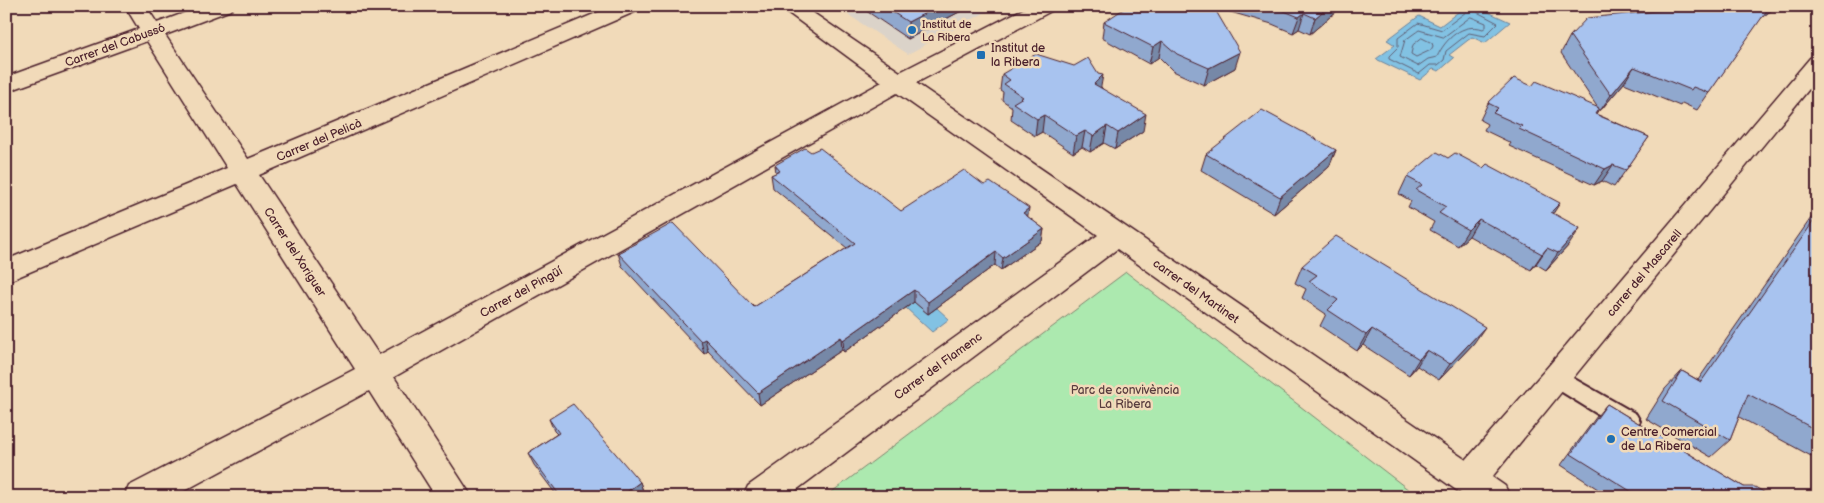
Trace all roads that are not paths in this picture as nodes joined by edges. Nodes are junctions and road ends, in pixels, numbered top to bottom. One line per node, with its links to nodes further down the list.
1 (135, 6): 6 (street, Carrer del Xoriguer)
2 (224, 6): 6 (street, Carrer del Cabussó)
3 (632, 6): 10 (street, Carrer del Pelicà)
4 (789, 6): 8 (street)
5 (1046, 6): 8 (street, Carrer del Pingüí)
6 (153, 31): 9 (street, Carrer del Cabussó); 10 (street, Carrer del Xoriguer)
7 (1818, 63): 14 (street, carrer del Mascarell)
8 (899, 83): 11 (street, carrer del Martinet); 13 (street, Carrer del Pingüí)
9 (6, 85)
10 (244, 173): 12 (street, Carrer del Pelicà); 13 (street, Carrer del Xoriguer)
11 (1116, 236): 16 (street, carrer del Martinet); 19 (street, Carrer del Flamenc)
12 (6, 272)
13 (374, 373): 17 (street, Carrer del Pingüí); 18 (street, Carrer del Xoriguer)
14 (1558, 378): 15 (lane); 16 (street, carrer del Mascarell)
15 (1643, 430)
16 (1468, 480): 20 (street, carrer del Martinet)
17 (141, 497)
18 (455, 497)
19 (760, 497)
20 (1493, 497)

